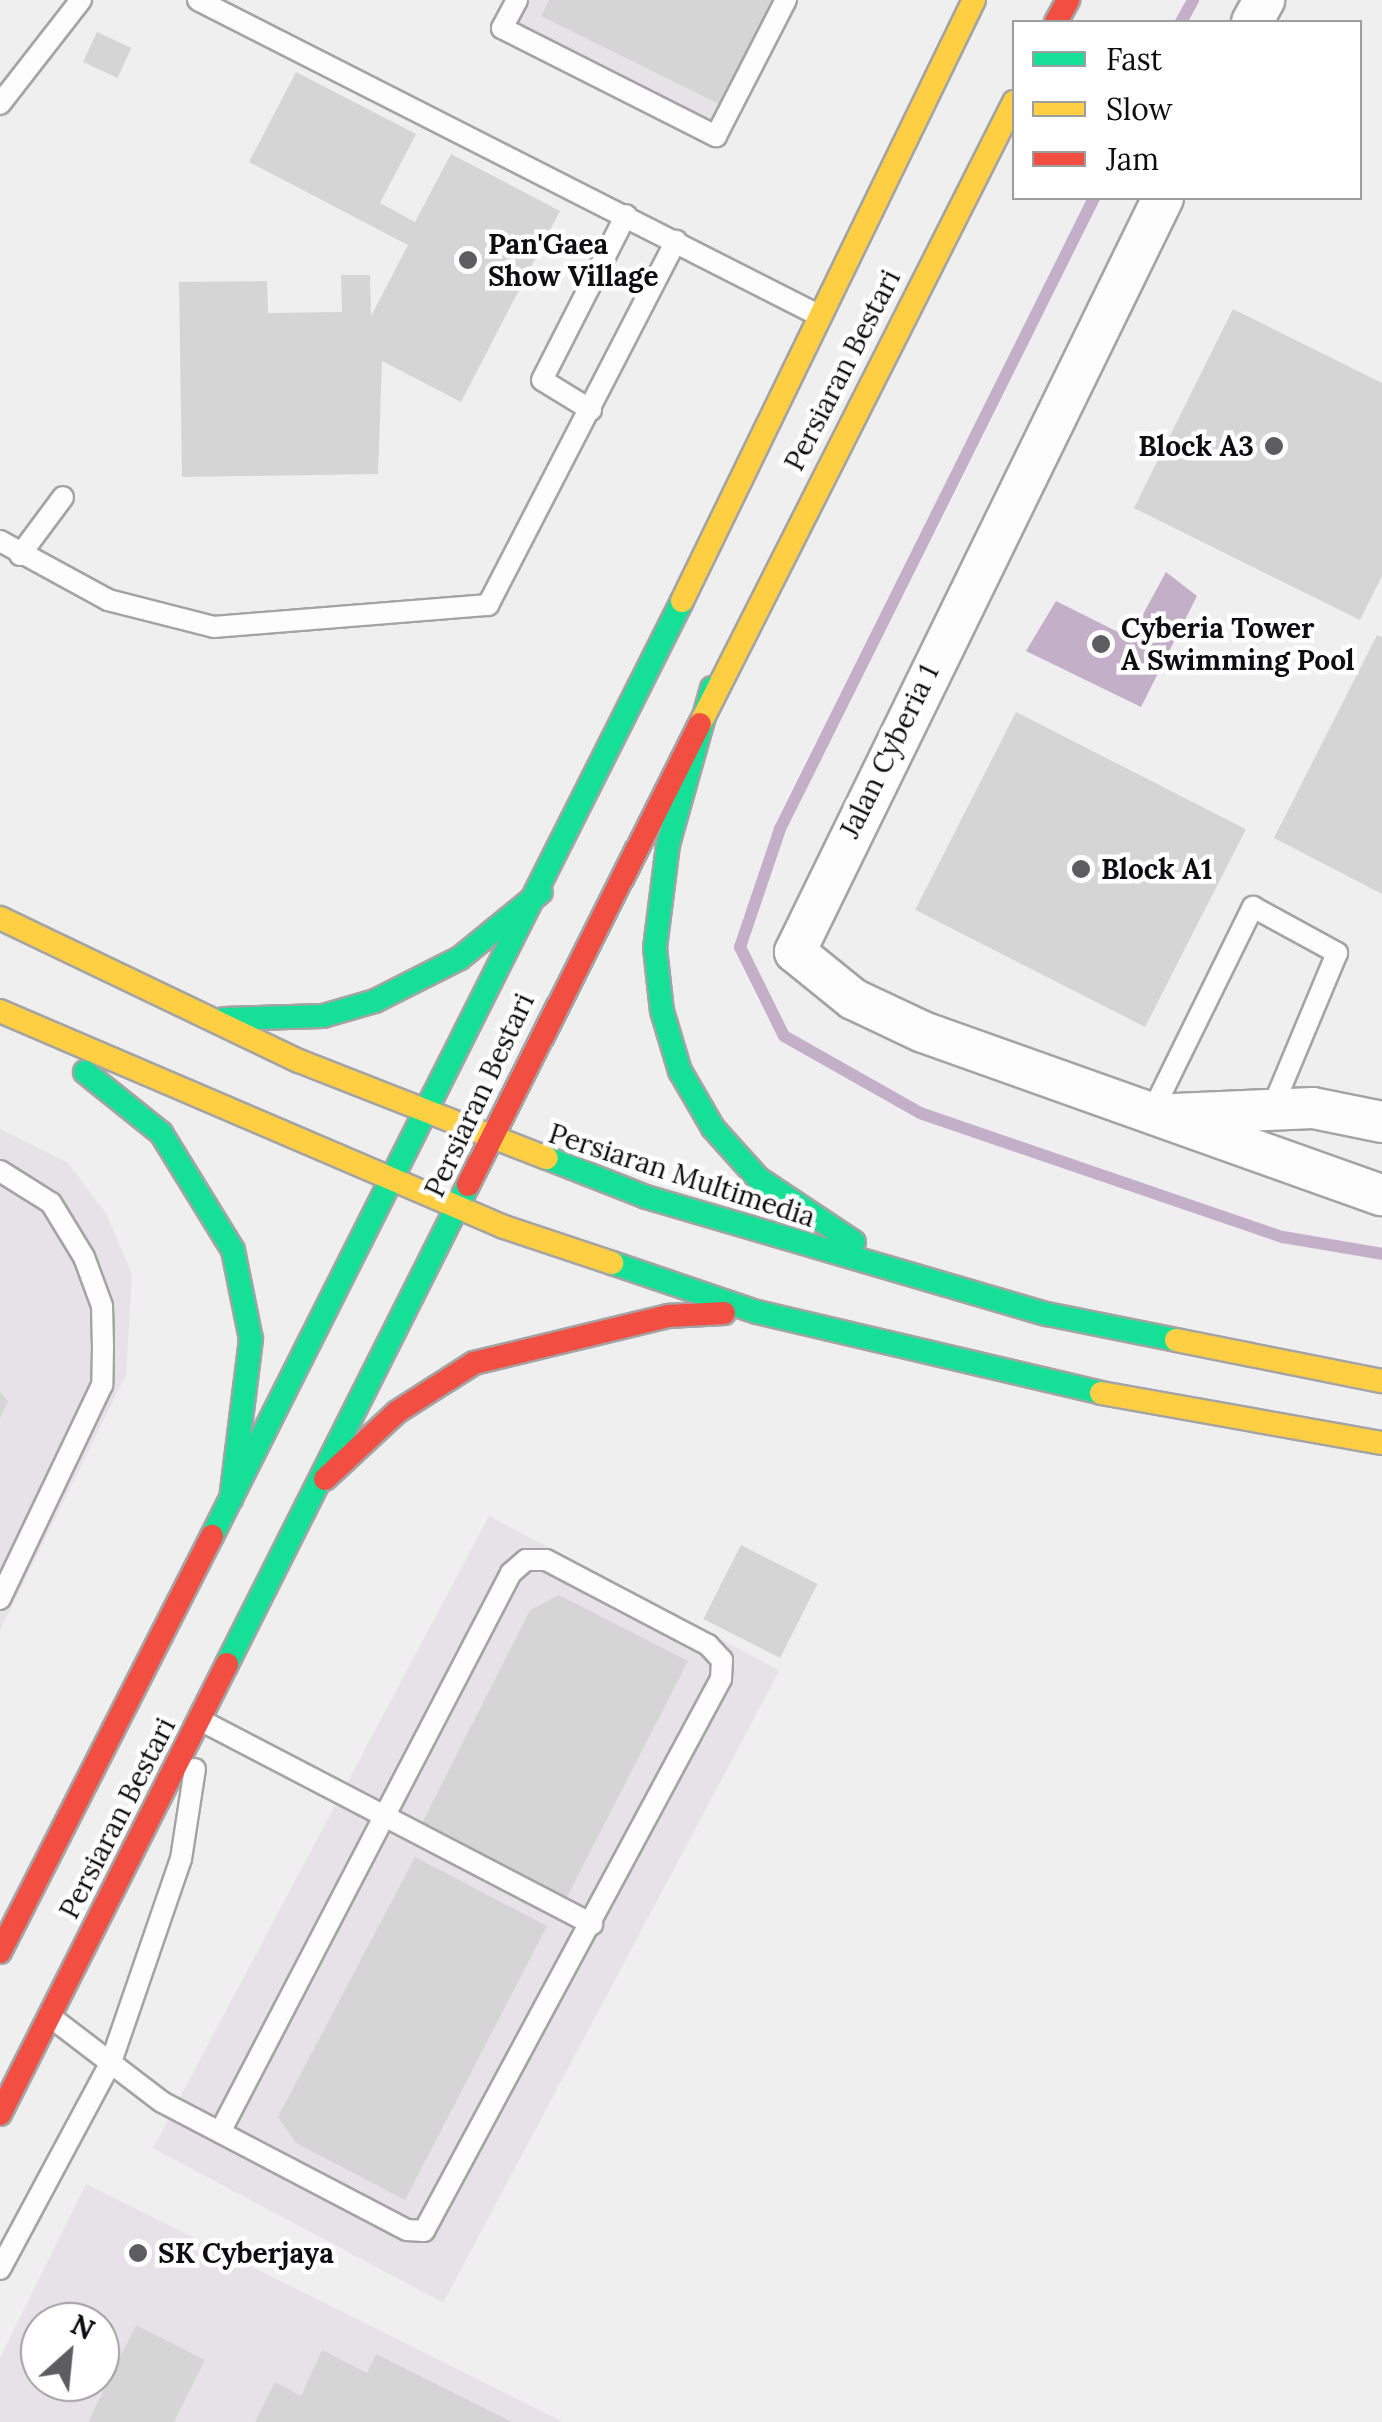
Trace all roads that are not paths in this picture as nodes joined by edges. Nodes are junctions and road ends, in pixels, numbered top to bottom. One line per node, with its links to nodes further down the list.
1 (81, 0): 6 (lane)
2 (198, 0): 9 (lane)
3 (517, 0): 4 (lane)
4 (786, 0)
5 (974, 0): 11 (main road, Persiaran Bestari)
6 (0, 104)
7 (1012, 106): 16 (main road, Persiaran Bestari)
8 (1162, 200): 22 (street, Jalan Cyberia 1)
9 (626, 215): 10 (lane); 12 (lane)
10 (676, 241): 11 (lane); 12 (lane)
11 (818, 314): 17 (main road, Persiaran Bestari)
12 (591, 410): 15 (lane)
13 (64, 496): 15 (lane)
14 (0, 541): 15 (lane)
15 (20, 554)
16 (712, 688): 25 (main road, Persiaran Bestari); 30 (main road)
17 (541, 892): 20 (main road); 23 (main road, Persiaran Bestari)
18 (0, 918): 20 (main road, Persiaran Multimedia)
19 (9, 1015): 27 (main road); 35 (main road)
20 (201, 1018): 23 (main road, Persiaran Multimedia)
21 (1271, 1111): 22 (street, Jalan Cyberia 1); 22 (lane); 24 (street, Jalan Cyberia 1)
22 (1152, 1114): 28 (street, Jalan Cyberia 1)
23 (428, 1116): 25 (main road, Persiaran Multimedia); 27 (main road, Persiaran Bestari)
24 (1382, 1122)
25 (488, 1141): 29 (main road, Persiaran Bestari); 30 (main road, Persiaran Multimedia)
26 (0, 1172): 36 (lane)
27 (393, 1182): 29 (main road); 35 (main road, Persiaran Bestari)
28 (1382, 1195)
29 (458, 1208): 31 (main road); 34 (main road, Persiaran Bestari)
30 (979, 1295): 32 (main road, Persiaran Multimedia)
31 (757, 1312): 33 (main road); 34 (main road)
32 (1382, 1381)
33 (1382, 1443)
34 (325, 1479): 37 (main road, Persiaran Bestari)
35 (231, 1499): 40 (main road, Persiaran Bestari)
36 (0, 1599)
37 (202, 1718): 38 (lane); 42 (main road, Persiaran Bestari); 43 (lane)
38 (384, 1812): 39 (lane); 39 (lane); 45 (lane)
39 (592, 1924): 45 (lane)
40 (0, 1952)
41 (14, 2016): 42 (main road)
42 (48, 2016): 43 (lane); 44 (main road, Persiaran Bestari)
43 (111, 2062): 45 (lane); 46 (lane)
44 (0, 2114)
45 (220, 2132)
46 (0, 2269)

